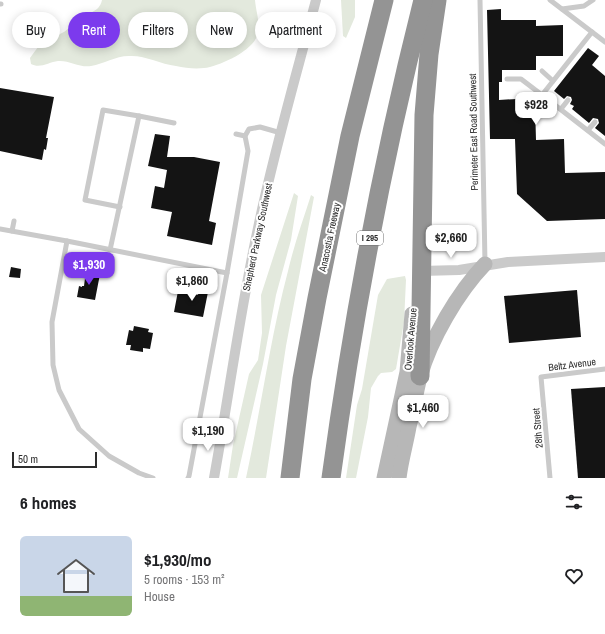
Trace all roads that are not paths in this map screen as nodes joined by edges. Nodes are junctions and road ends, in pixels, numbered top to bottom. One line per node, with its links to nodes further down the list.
1 (316, 0): 22 (street, Shepherd Parkway Southwest)
2 (384, 0): 39 (highway, Anacostia Freeway)
3 (423, 0): 45 (highway, I 295)
4 (437, 0): 34 (highway)
5 (480, 0): 33 (lane, Perimeter East Road Southwest)
6 (550, 0): 8 (lane)
7 (593, 0): 8 (lane)
8 (562, 9): 9 (lane)
9 (592, 32): 10 (lane); 13 (lane)
10 (605, 42)
11 (542, 71): 13 (lane)
12 (507, 79): 14 (lane)
13 (553, 81): 14 (lane)
14 (542, 95): 16 (lane); 17 (lane)
15 (568, 100): 17 (lane)
16 (537, 102)
17 (561, 110): 21 (lane)
18 (139, 116): 20 (lane); 26 (lane); 26 (lane)
19 (595, 122): 21 (lane)
20 (174, 123)
21 (588, 130): 25 (lane)
22 (281, 133): 24 (lane); 42 (street, Shepherd Parkway Southwest)
23 (236, 134): 24 (lane)
24 (245, 136): 35 (lane)
25 (605, 144)
26 (120, 207): 31 (lane)
27 (14, 221): 29 (lane)
28 (0, 229): 29 (lane)
29 (12, 231): 30 (lane)
30 (68, 241): 31 (lane); 40 (lane)
31 (110, 250): 35 (lane)
32 (605, 257): 33 (street)
33 (485, 264): 34 (street); 37 (street, Overlook Avenue)
34 (421, 271): 37 (highway); 46 (street, Overlook Avenue)
35 (227, 273): 41 (lane)
36 (605, 369): 38 (lane, Beltz Avenue)
37 (420, 376): 47 (street, Overlook Avenue)
38 (541, 377): 48 (lane, 28th Street)
39 (302, 379): 43 (highway); 44 (highway, Anacostia Freeway)
40 (153, 478)
41 (188, 478)
42 (214, 478)
43 (281, 478)
44 (290, 478)
45 (331, 478)
46 (384, 478)
47 (399, 478)
48 (550, 478)

